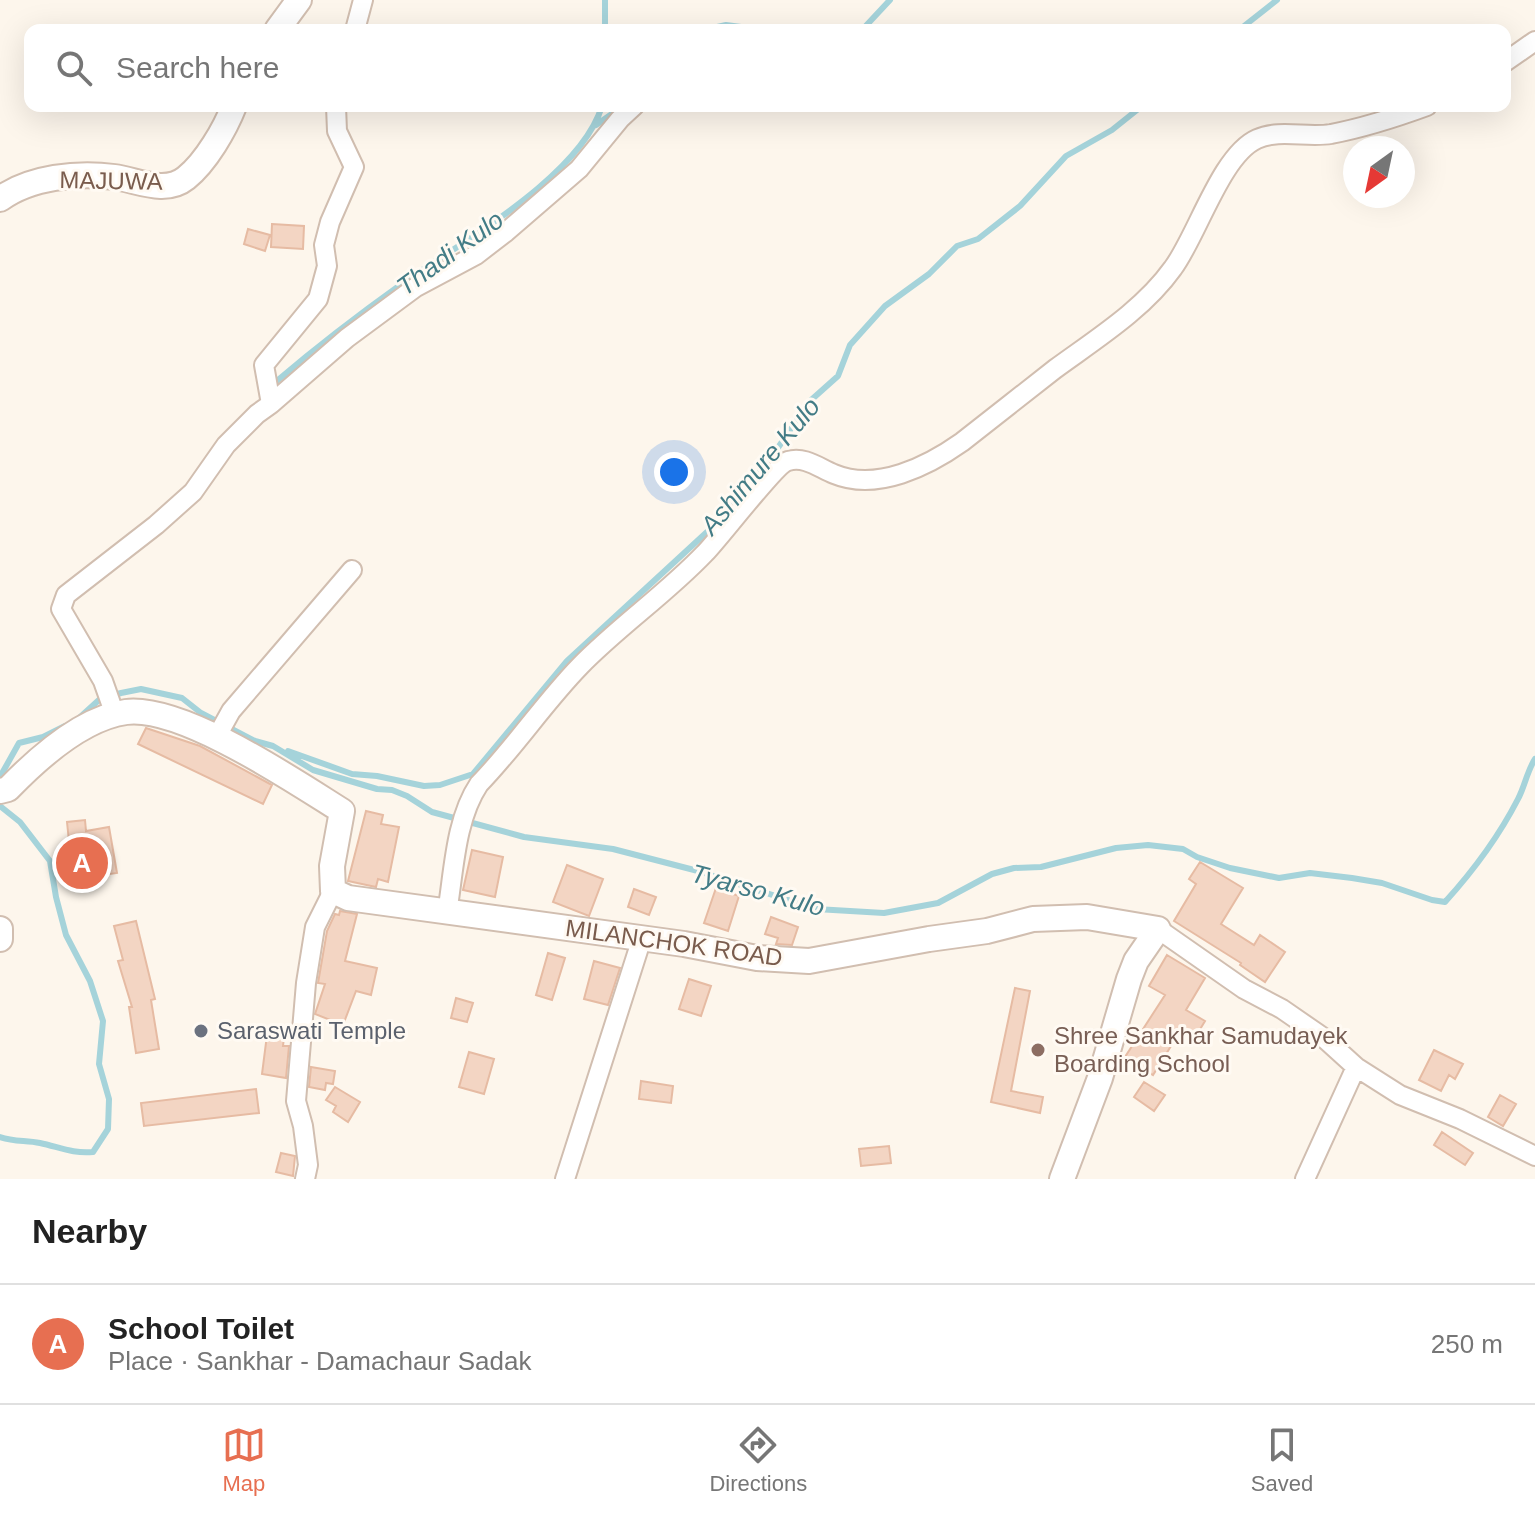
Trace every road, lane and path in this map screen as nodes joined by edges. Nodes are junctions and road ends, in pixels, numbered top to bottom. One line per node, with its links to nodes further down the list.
1 (299, 0): 3 (street)
2 (363, 0): 4 (street)
3 (281, 24)
4 (357, 24)
5 (1535, 41): 6 (street)
6 (1511, 58)
7 (231, 112): 11 (street, MAJUWA)
8 (336, 112): 12 (street)
9 (628, 112): 12 (street)
10 (1406, 112): 18 (street)
11 (0, 199)
12 (270, 400): 14 (street)
13 (352, 570): 15 (street)
14 (113, 710): 15 (street); 16 (street)
15 (216, 738): 17 (street)
16 (1, 791)
17 (333, 891): 18 (street, MILANCHOK ROAD); 25 (street)
18 (447, 913): 21 (street, MILANCHOK ROAD)
19 (0, 929): 22 (street)
20 (1158, 929): 21 (street, MILANCHOK ROAD); 23 (street); 27 (street)
21 (642, 938): 26 (street)
22 (0, 939)
23 (1356, 1067): 24 (street); 28 (street)
24 (1535, 1156)
25 (305, 1179)
26 (565, 1179)
27 (1062, 1179)
28 (1305, 1179)

